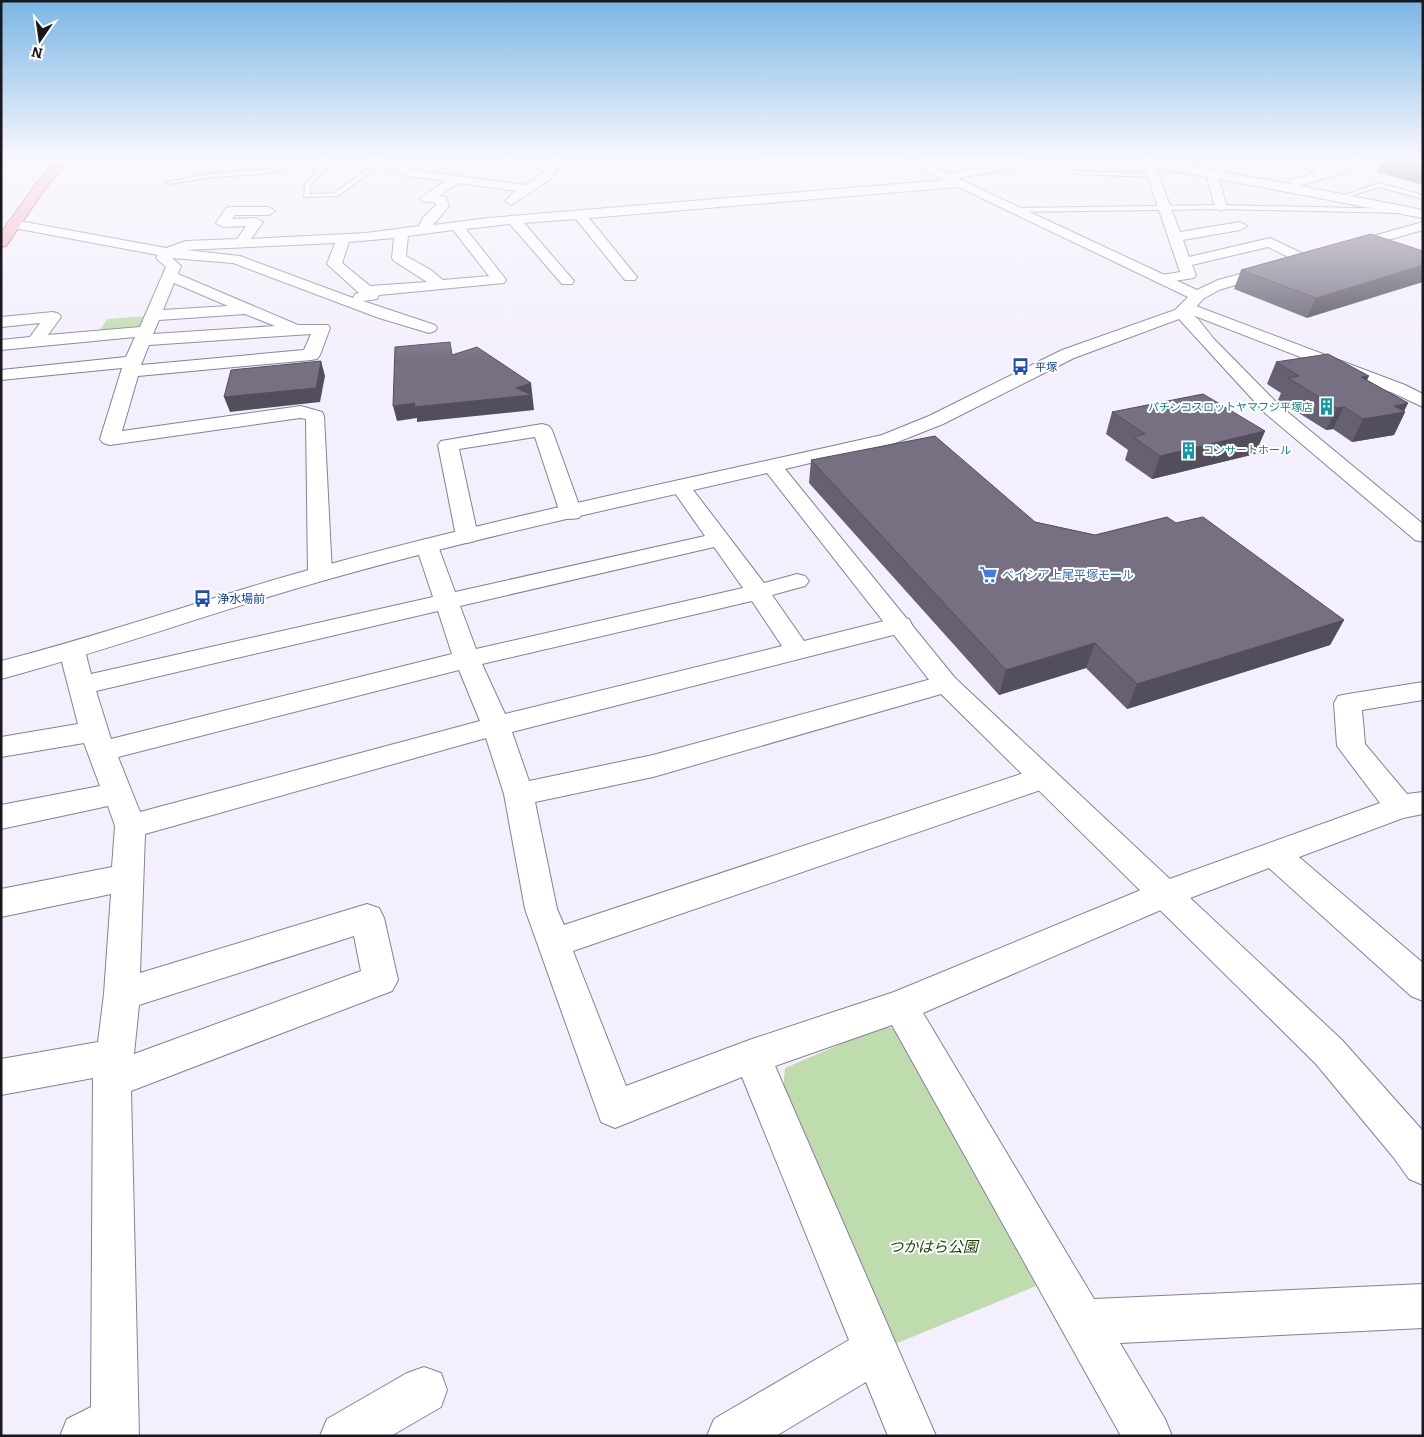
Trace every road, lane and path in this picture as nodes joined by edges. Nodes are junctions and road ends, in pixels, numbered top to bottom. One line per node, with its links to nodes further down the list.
1 (12, 227): 17 (main road)
2 (30, 227): 19 (street)
3 (252, 227): 18 (street)
4 (425, 227): 13 (street)
5 (448, 227): 13 (street)
6 (458, 227): 26 (street)
7 (520, 227): 25 (street)
8 (590, 227): 23 (street)
9 (1050, 227): 24 (street)
10 (1172, 227): 15 (street)
11 (1234, 227): 15 (street)
12 (1419, 227): 20 (street)
13 (424, 230): 14 (street)
14 (401, 233): 16 (street); 26 (street)
15 (1176, 237): 21 (street)
16 (344, 238): 18 (street); 27 (street)
17 (1, 243)
18 (241, 243): 19 (street)
19 (168, 253): 22 (street); 28 (street)
20 (1305, 260): 21 (street); 29 (street)
21 (1184, 262): 24 (street)
22 (169, 276): 30 (street); 33 (street)
23 (630, 277)
24 (1161, 279): 29 (street)
25 (567, 282)
26 (440, 285): 27 (street)
27 (368, 291): 28 (street)
28 (341, 298): 32 (street)
29 (1189, 306): 39 (street); 40 (street); 43 (street)
30 (248, 309): 33 (street); 34 (street)
31 (1, 322): 35 (street)
32 (429, 328)
33 (147, 329): 34 (street); 35 (street); 37 (street)
34 (296, 330): 37 (street)
35 (35, 342): 36 (street)
36 (1, 345)
37 (132, 367): 38 (street); 47 (street)
38 (1, 375)
39 (1423, 402)
40 (772, 466): 41 (street); 51 (street)
41 (680, 486): 42 (street); 45 (street)
42 (571, 513): 44 (street); 44 (street)
43 (1423, 535)
44 (467, 536): 46 (street)
45 (720, 539): 49 (street); 50 (street)
46 (427, 546): 47 (street); 50 (street)
47 (320, 574): 53 (street)
48 (797, 581): 49 (street)
49 (758, 592): 52 (street); 54 (street)
50 (448, 602): 54 (street); 57 (street)
51 (900, 625): 52 (street); 56 (street)
52 (798, 650): 59 (street)
53 (72, 651): 55 (street); 57 (street)
54 (467, 659): 59 (street); 60 (street)
55 (1, 670)
56 (946, 684): 62 (street); 63 (street)
57 (83, 685): 60 (street)
58 (1423, 691): 64 (street)
59 (496, 726): 63 (street); 65 (street)
60 (98, 741): 61 (street); 65 (street)
61 (1, 747)
62 (1042, 778): 69 (street); 71 (street)
63 (519, 794): 71 (street)
64 (1412, 805): 67 (street)
65 (124, 810): 66 (street); 68 (street)
66 (1, 817)
67 (1274, 854): 69 (street); 72 (street)
68 (128, 877): 70 (street); 73 (street)
69 (1165, 894): 74 (street); 78 (street)
70 (1, 903)
71 (553, 943): 75 (street)
72 (1423, 985)
73 (122, 994): 76 (street); 76 (street)
74 (900, 1006): 75 (street); 80 (street)
75 (752, 1056): 81 (street)
76 (113, 1069): 77 (street); 83 (street)
77 (1, 1077)
78 (1418, 1149)
79 (1423, 1306): 80 (street)
80 (1084, 1322): 87 (street)
81 (875, 1350): 85 (street); 86 (street)
82 (424, 1390): 84 (street)
83 (104, 1431)
84 (344, 1436)
85 (731, 1436)
86 (912, 1436)
87 (1148, 1436)

